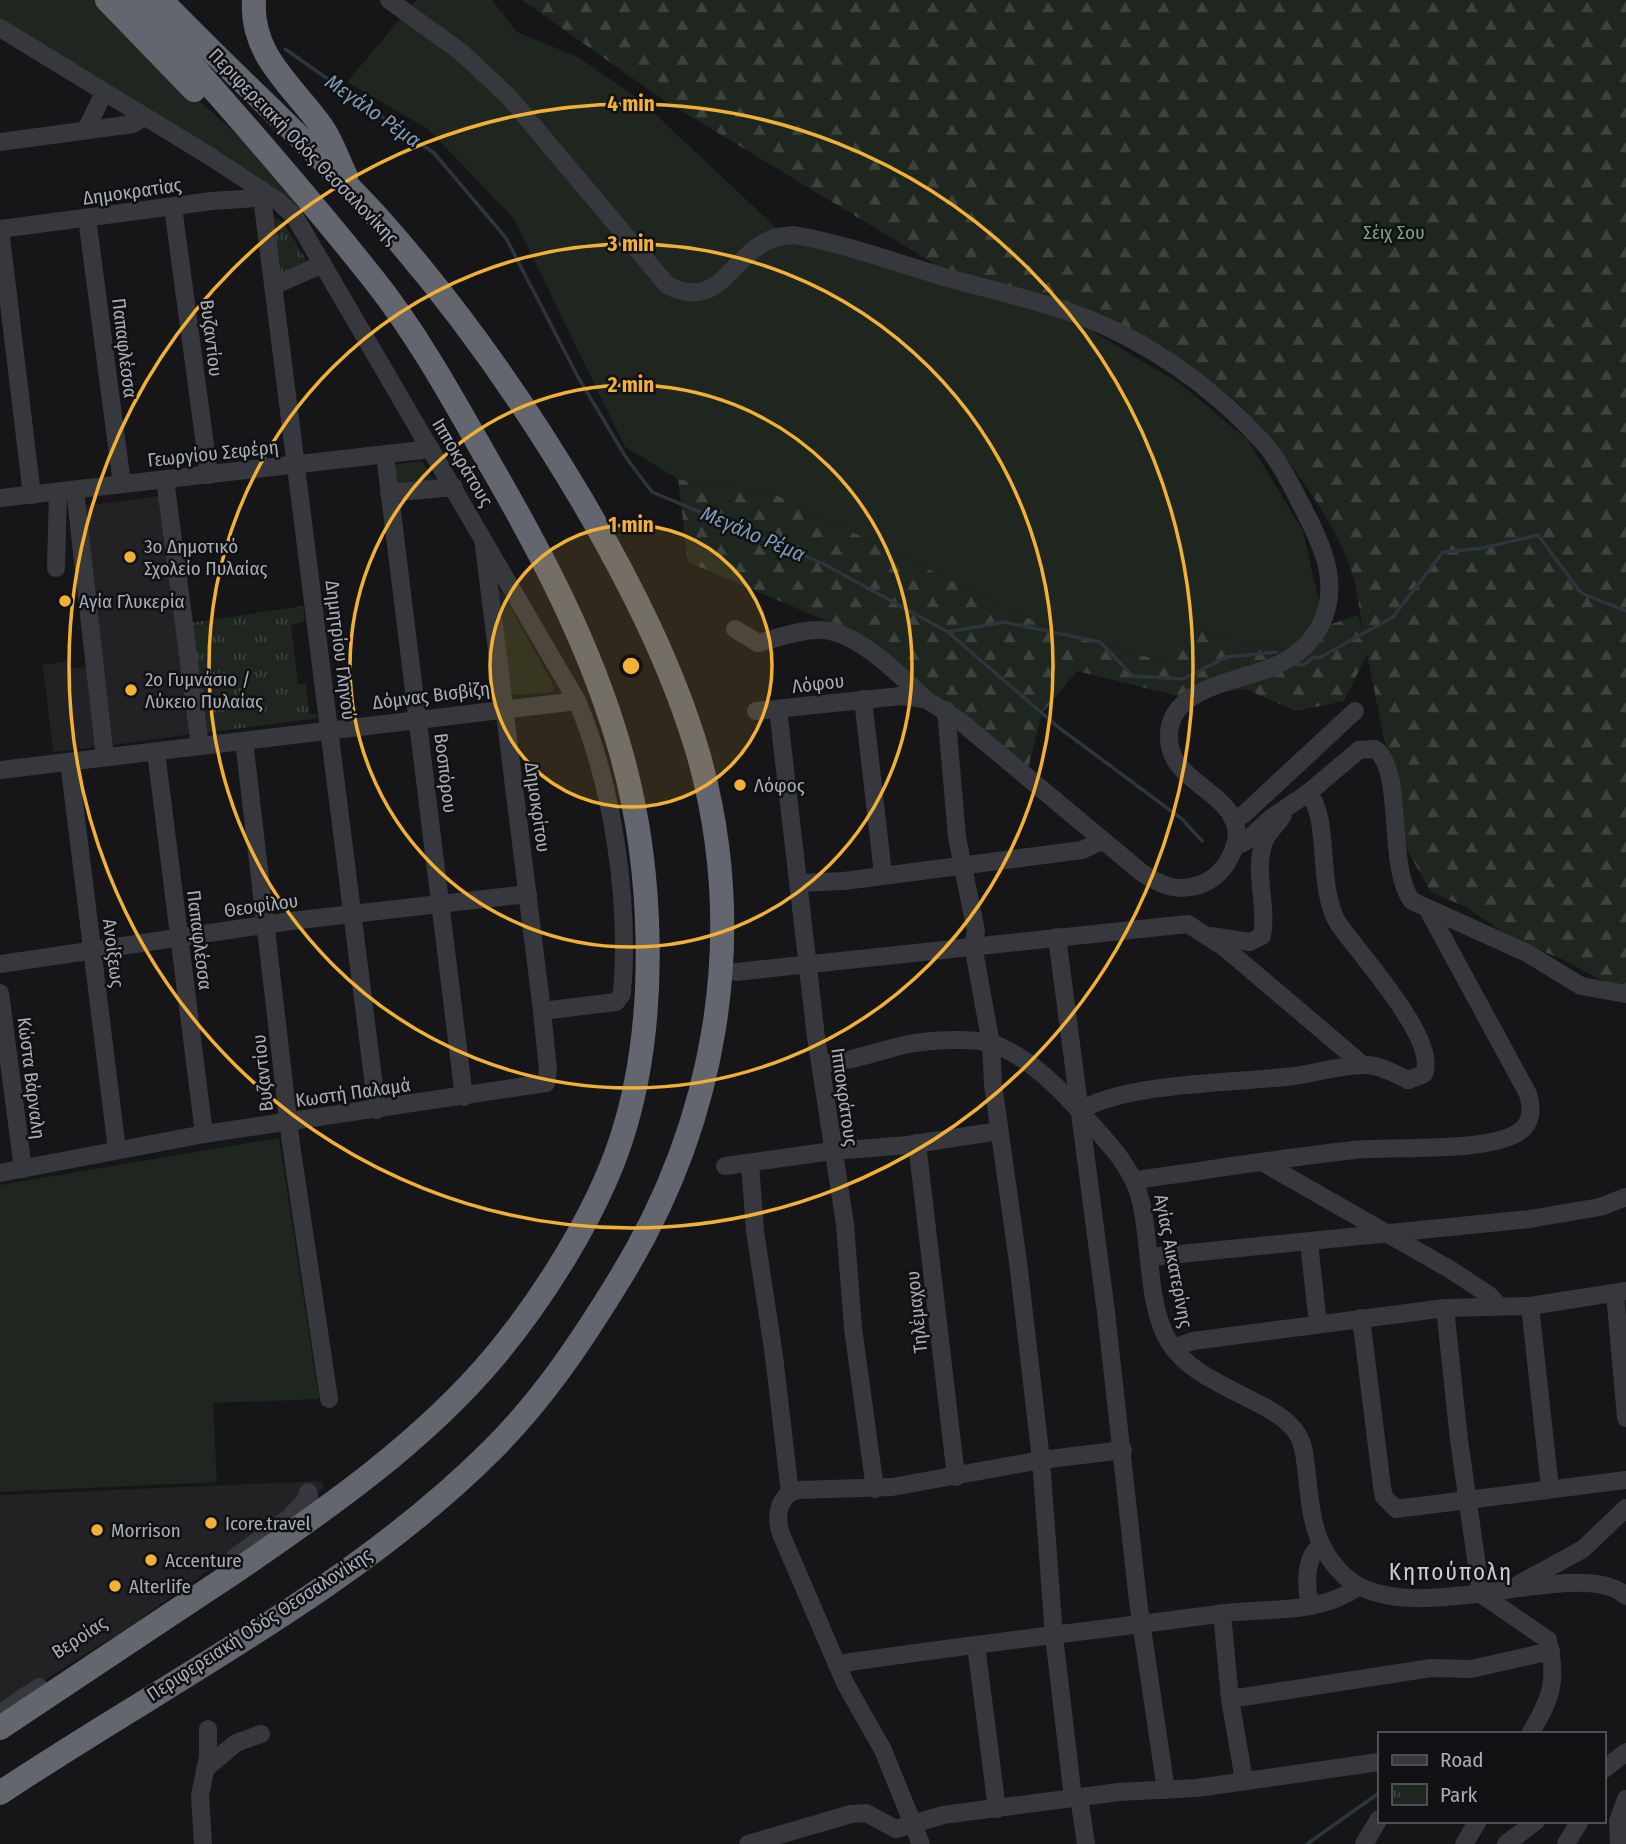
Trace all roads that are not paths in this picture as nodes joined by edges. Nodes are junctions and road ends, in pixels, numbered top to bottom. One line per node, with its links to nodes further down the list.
1 (107, 0): 11 (highway)
2 (134, 0): 11 (highway, Περιφερειακή Οδός Θεσσαλονίκης)
3 (161, 0): 13 (highway, Περιφερειακή Οδός Θεσσαλονίκης)
4 (254, 0): 13 (highway)
5 (389, 0): 53 (street)
6 (0, 28): 7 (street, Ιπποκράτους)
7 (104, 92): 8 (street, Ιπποκράτους); 9 (street)
8 (144, 117): 9 (street); 12 (street, Ιπποκράτους)
9 (86, 130): 10 (street)
10 (0, 142)
11 (270, 150): 132 (highway, Περιφερειακή Οδός Θεσσαλονίκης)
12 (211, 157): 14 (street, Ιπποκράτους); 15 (street)
13 (354, 192): 142 (highway, Περιφερειακή Οδός Θεσσαλονίκης)
14 (266, 197): 15 (street, Δημοκρατίας); 19 (street, Ιπποκράτους); 20 (street, Δημητρίου Γληνού)
15 (212, 201): 16 (street, Δημοκρατίας)
16 (173, 207): 17 (street, Δημοκρατίας); 24 (street, Βυζαντίου)
17 (87, 218): 18 (street, Δημοκρατίας); 26 (street, Παπαφλέσσα)
18 (0, 229): 30 (street)
19 (323, 264): 20 (street); 21 (street, Ιπποκράτους)
20 (274, 286): 23 (street, Δημητρίου Γληνού)
21 (431, 449): 22 (street, Γεωργίου Σεφέρη); 27 (street, Ιπποκράτους)
22 (384, 455): 23 (street, Γεωργίου Σεφέρη); 29 (street, Βοσπόρου)
23 (296, 465): 24 (street, Γεωργίου Σεφέρη); 44 (street, Δημητρίου Γληνού)
24 (209, 475): 25 (street, Γεωργίου Σεφέρη)
25 (165, 479): 26 (street, Γεωργίου Σεφέρη); 46 (street)
26 (122, 484): 28 (street, Γεωργίου Σεφέρη)
27 (454, 487): 29 (street); 32 (street, Ιπποκράτους)
28 (67, 491): 30 (street, Γεωργίου Σεφέρη); 33 (street); 48 (street)
29 (389, 493): 43 (street, Βοσπόρου)
30 (32, 495): 31 (street, Γεωργίου Σεφέρη)
31 (0, 498)
32 (483, 537): 37 (street, Ιπποκράτους); 38 (street, Δημοκρίτου)
33 (56, 568)
34 (735, 629): 36 (street)
35 (863, 699): 36 (street, Λόφου); 39 (street, Λόφου); 57 (street)
36 (925, 699): 40 (street)
37 (577, 701): 38 (street, Δόμνας Βισβίζη); 74 (street, Ιπποκράτους)
38 (503, 707): 43 (street, Δόμνας Βισβίζη); 59 (street, Δημοκρίτου)
39 (778, 709): 41 (street, Λόφου); 58 (street, Ιπποκράτους)
40 (946, 710): 54 (street); 56 (street)
41 (757, 711)
42 (1355, 711): 53 (street)
43 (418, 718): 44 (street, Δόμνας Βισβίζη); 60 (street, Βοσπόρου)
44 (331, 730): 45 (street, Δόμνας Βισβίζη); 62 (street, Δημητρίου Γληνού)
45 (244, 741): 46 (street, Δόμνας Βισβίζη); 63 (street, Βυζαντίου)
46 (200, 746): 47 (street, Δόμνας Βισβίζη)
47 (156, 751): 48 (street, Δόμνας Βισβίζη); 65 (street, Παπαφλέσσα)
48 (105, 757): 49 (street, Δόμνας Βισβίζη)
49 (69, 762): 50 (street, Δόμνας Βισβίζη); 68 (street, Ανοίξεως)
50 (0, 770)
51 (1308, 793): 52 (street); 61 (street); 78 (street)
52 (1288, 806): 55 (street); 64 (street)
53 (1232, 818): 55 (street)
54 (1101, 841): 55 (street); 56 (street)
55 (1234, 847)
56 (963, 864): 57 (street); 67 (street)
57 (883, 874): 58 (street)
58 (799, 883): 70 (street, Ιπποκράτους)
59 (528, 894): 60 (street, Θεοφίλου); 74 (street, Δημοκρίτου)
60 (441, 904): 62 (street, Θεοφίλου); 80 (street, Βοσπόρου)
61 (1427, 908): 73 (street); 89 (street)
62 (351, 914): 63 (street, Θεοφίλου); 81 (street, Δημητρίου Γληνού)
63 (265, 926): 65 (street, Θεοφίλου); 83 (street, Βυζαντίου)
64 (1207, 935): 66 (street); 78 (street)
65 (179, 937): 68 (street, Θεοφίλου); 85 (street, Παπαφλέσσα)
66 (1057, 937): 67 (street); 82 (street)
67 (973, 945): 70 (street); 76 (street)
68 (92, 950): 69 (street, Θεοφίλου); 87 (street, Ανοίξεως)
69 (0, 964)
70 (808, 964): 71 (street); 77 (street, Ιπποκράτους)
71 (736, 972)
72 (0, 993): 75 (street, Κώστα Βάρναλη)
73 (1626, 994)
74 (542, 1011): 79 (street, Δημοκρίτου)
75 (3, 1034): 92 (street, Κώστα Βάρναλη)
76 (991, 1044): 77 (street); 82 (street, Αγίας Αικατερίνης); 84 (street)
77 (820, 1064): 88 (street, Ιπποκράτους)
78 (1363, 1065): 82 (street)
79 (546, 1083): 80 (street, Κωστή Παλαμά)
80 (464, 1097): 81 (street, Κωστή Παλαμά)
81 (377, 1110): 83 (street, Κωστή Παλαμά)
82 (1080, 1111): 94 (street, Αγίας Αικατερίνης); 108 (street)
83 (288, 1123): 85 (street, Κωστή Παλαμά); 106 (street, Βυζαντίου)
84 (999, 1131): 86 (street); 109 (street)
85 (204, 1134): 87 (street, Κωστή Παλαμά)
86 (917, 1143): 88 (street); 110 (street, Τηλέμαχου)
87 (117, 1150): 92 (street, Κωστή Παλαμά)
88 (832, 1151): 90 (street); 112 (street, Ιπποκράτους)
89 (1262, 1162): 94 (street); 96 (street)
90 (750, 1163): 91 (street); 115 (street)
91 (725, 1167)
92 (23, 1169): 93 (street, Κωστή Παλαμά)
93 (0, 1173)
94 (1136, 1180): 98 (street, Αγίας Αικατερίνης)
95 (1626, 1196): 96 (street)
96 (1388, 1234): 97 (street); 100 (street)
97 (1309, 1242): 98 (street); 104 (street)
98 (1150, 1257): 105 (street, Αγίας Αικατερίνης)
99 (1620, 1292): 101 (street); 107 (street)
100 (1498, 1306): 101 (street); 102 (street)
101 (1530, 1306): 113 (street)
102 (1445, 1308): 103 (street); 116 (street)
103 (1361, 1318): 104 (street); 116 (street)
104 (1318, 1324): 105 (street)
105 (1173, 1348): 118 (street, Αγίας Αικατερίνης)
106 (329, 1399)
107 (1626, 1418)
108 (1123, 1450): 109 (street); 125 (street)
109 (1041, 1460): 110 (street); 126 (street)
110 (956, 1477): 112 (street)
111 (1626, 1480): 113 (street)
112 (875, 1489): 115 (street)
113 (1550, 1489): 116 (street)
114 (308, 1492): 131 (street, Βεροίας)
115 (790, 1493): 129 (street)
116 (1466, 1499): 121 (street)
117 (1626, 1508): 120 (street)
118 (1320, 1546): 119 (street, Αγίας Αικατερίνης); 123 (street)
119 (1358, 1587): 121 (street, Αγίας Αικατερίνης); 123 (street)
120 (1507, 1590): 121 (street, Αγίας Αικατερίνης); 122 (street, Αγίας Αικατερίνης)
121 (1481, 1594): 128 (street)
122 (1626, 1596)
123 (1310, 1605): 124 (street)
124 (1222, 1613): 125 (street); 130 (street)
125 (1142, 1625): 126 (street); 141 (street)
126 (1054, 1636): 127 (street); 143 (street)
127 (976, 1645): 129 (street); 145 (street)
128 (1551, 1651): 130 (street); 134 (street)
129 (837, 1664): 150 (street)
130 (1230, 1699): 140 (street)
131 (0, 1713)
132 (0, 1728)
133 (208, 1729): 138 (street)
134 (1531, 1732)
135 (261, 1734): 138 (street)
136 (1615, 1761): 139 (street)
137 (1378, 1762): 140 (street)
138 (205, 1769): 151 (street)
139 (1605, 1778)
140 (1244, 1780): 141 (street)
141 (1166, 1790): 143 (street)
142 (0, 1793)
143 (1076, 1798): 145 (street); 154 (street)
144 (1626, 1799): 159 (street)
145 (997, 1809): 150 (street)
146 (1378, 1821): 155 (street)
147 (1477, 1823): 156 (street)
148 (1533, 1823): 157 (street)
149 (1579, 1823): 158 (street)
150 (912, 1825): 152 (street); 153 (street)
151 (204, 1844)
152 (748, 1844)
153 (920, 1844)
154 (1086, 1844)
155 (1364, 1844)
156 (1464, 1844)
157 (1506, 1844)
158 (1566, 1844)
159 (1619, 1844)

